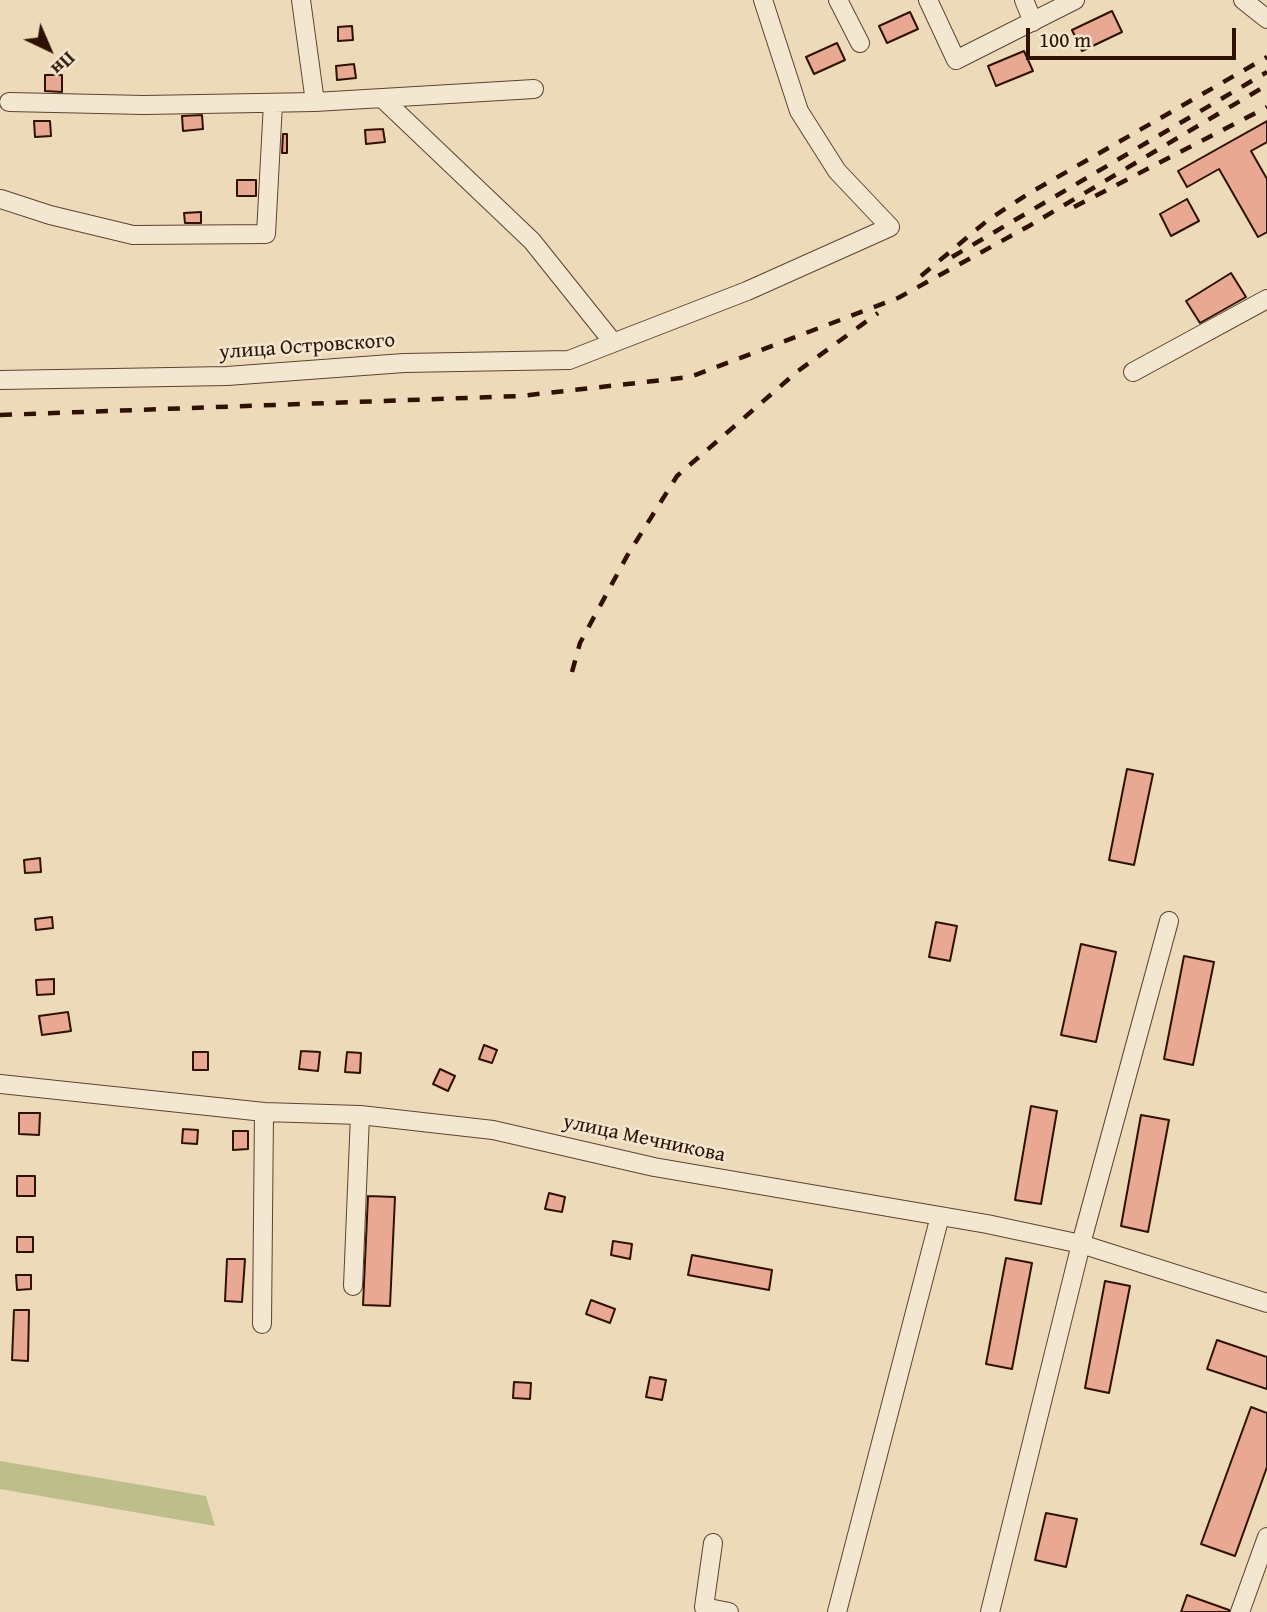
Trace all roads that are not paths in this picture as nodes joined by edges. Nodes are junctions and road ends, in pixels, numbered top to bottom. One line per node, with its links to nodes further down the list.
1 (301, 0): 14 (street)
2 (763, 0): 18 (street, улица Островского)
3 (838, 0): 10 (street)
4 (928, 0): 9 (street)
5 (1024, 0): 9 (street)
6 (1075, 0): 9 (street)
7 (1243, 0): 8 (street)
8 (1267, 19)
9 (1033, 22)
10 (860, 43)
11 (534, 89): 12 (street)
12 (383, 99): 14 (street); 18 (street)
13 (9, 102): 15 (street)
14 (315, 102): 15 (street)
15 (273, 103): 16 (street)
16 (1, 200)
17 (1267, 299): 19 (street)
18 (612, 341): 20 (street, улица Островского)
19 (1133, 372)
20 (0, 380)
21 (1168, 921): 26 (street)
22 (0, 1084): 23 (street, улица Мечникова)
23 (264, 1112): 24 (street, улица Мечникова); 29 (street)
24 (360, 1115): 25 (street, улица Мечникова); 27 (street)
25 (940, 1216): 26 (street, улица Мечникова); 33 (street)
26 (1081, 1244): 28 (street, улица Мечникова); 34 (street)
27 (353, 1286)
28 (1267, 1303)
29 (262, 1324)
30 (1267, 1536): 35 (street)
31 (713, 1543): 32 (street)
32 (729, 1612)
33 (837, 1612)
34 (990, 1612)
35 (1240, 1612)

